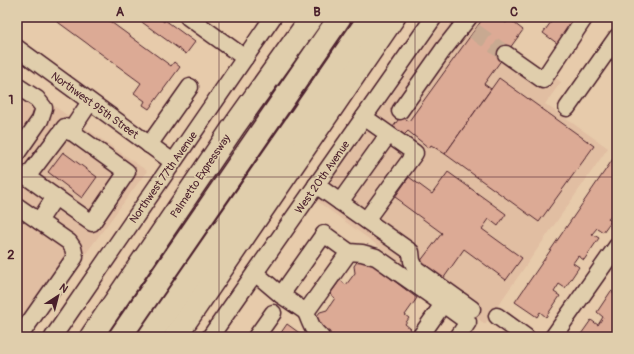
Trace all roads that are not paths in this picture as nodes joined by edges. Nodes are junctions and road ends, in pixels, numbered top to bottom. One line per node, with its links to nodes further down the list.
1 (188, 17): 14 (street)
2 (273, 17): 14 (street, Northwest 77th Avenue)
3 (303, 17): 21 (highway)
4 (312, 17): 21 (highway, Palmetto Expressway)
5 (340, 17): 45 (highway)
6 (370, 17): 46 (highway)
7 (394, 17): 47 (highway)
8 (434, 17): 20 (street, West 20th Avenue)
9 (585, 17): 13 (street)
10 (466, 22): 19 (street)
11 (617, 36): 18 (street)
12 (17, 48): 17 (street, Northwest 95th Street)
13 (506, 54)
14 (245, 58): 26 (street, Northwest 77th Avenue)
15 (17, 86): 25 (street)
16 (190, 88): 24 (street)
17 (90, 102): 22 (street); 24 (street, Northwest 95th Street)
18 (567, 108)
19 (400, 111)
20 (364, 117): 23 (street); 27 (street, West 20th Avenue)
21 (235, 125): 44 (highway, Palmetto Expressway)
22 (67, 130): 28 (street); 28 (street)
23 (388, 135): 29 (street); 31 (street)
24 (149, 145): 26 (street, Northwest 95th Street)
25 (17, 153)
26 (173, 162): 43 (street, Northwest 77th Avenue)
27 (316, 185): 29 (street); 35 (street, West 20th Avenue)
28 (55, 197): 32 (street)
29 (340, 202): 31 (street)
30 (17, 206): 32 (street)
31 (366, 220): 38 (street)
32 (40, 221): 42 (street)
33 (617, 246): 54 (street)
34 (349, 252): 36 (street); 37 (street); 40 (street)
35 (255, 273): 36 (street); 48 (street, West 20th Avenue)
36 (281, 296): 40 (street)
37 (443, 304): 51 (street); 52 (street)
38 (472, 310)
39 (273, 312): 49 (street)
40 (306, 312): 50 (street)
41 (497, 316): 53 (street)
42 (26, 335)
43 (53, 337)
44 (91, 337)
45 (120, 337)
46 (149, 337)
47 (175, 337)
48 (210, 337)
49 (256, 337)
50 (321, 337)
51 (420, 337)
52 (458, 337)
53 (526, 337)
54 (553, 337)

